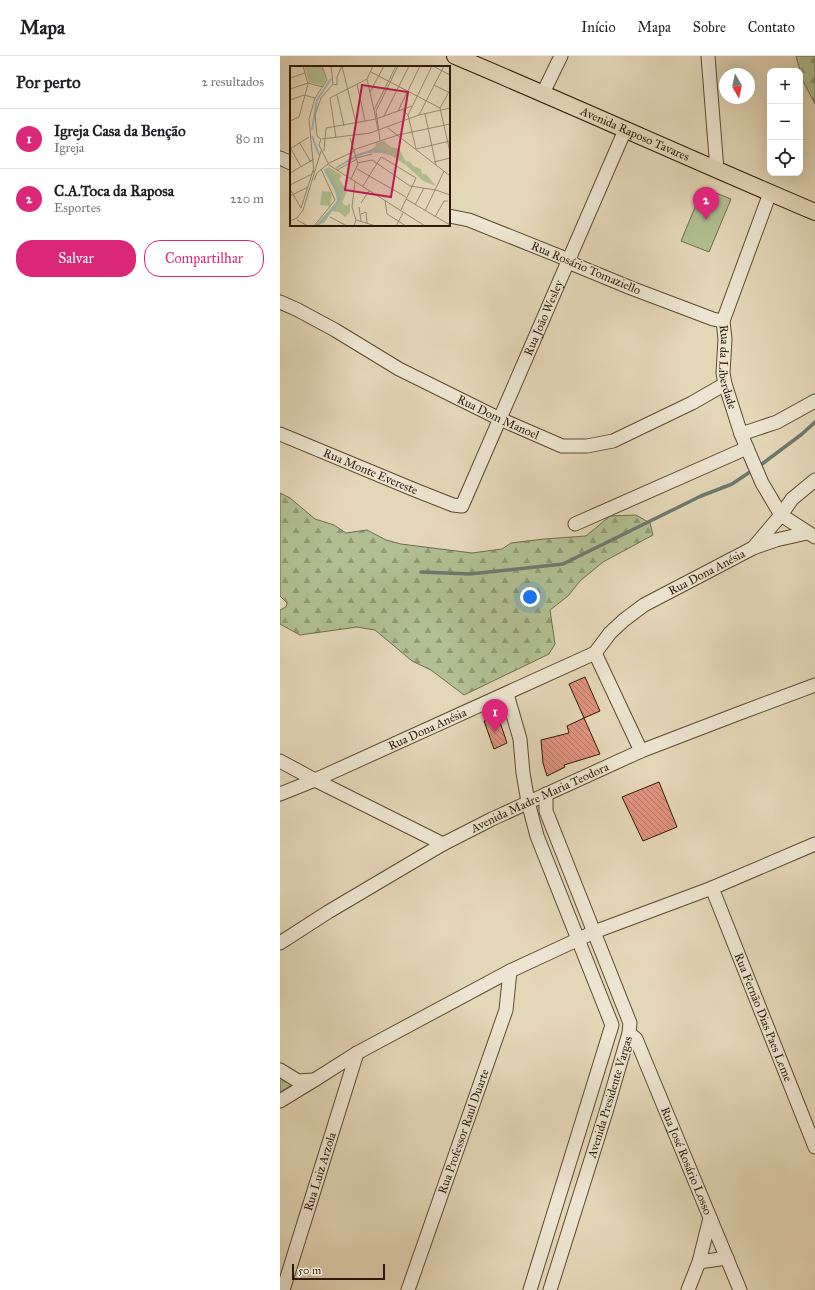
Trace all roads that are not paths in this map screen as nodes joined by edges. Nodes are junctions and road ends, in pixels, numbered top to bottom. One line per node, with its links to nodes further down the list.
1 (455, 56): 4 (main road, Avenida Raposo Tavares)
2 (561, 56): 4 (street)
3 (708, 56): 8 (street)
4 (543, 93): 5 (main road, Avenida Raposo Tavares)
5 (625, 130): 8 (main road, Avenida Raposo Tavares); 12 (street, Rua João Wesley)
6 (280, 158): 7 (street)
7 (290, 163)
8 (716, 170): 9 (main road, Avenida Raposo Tavares)
9 (770, 193): 10 (main road, Avenida Raposo Tavares); 14 (street, Rua da Liberdade)
10 (815, 212)
11 (450, 216): 12 (street, Rua Rosário Tomaziello)
12 (568, 262): 14 (street, Rua Rosário Tomaziello); 17 (street, Rua João Wesley)
13 (280, 302): 17 (street, Rua Dom Manoel)
14 (723, 320): 15 (street, Rua da Liberdade)
15 (725, 384): 17 (street, Rua Dom Manoel); 19 (street, Rua da Liberdade)
16 (815, 401): 19 (street)
17 (500, 419): 22 (street, Rua João Wesley)
18 (280, 434): 22 (street, Rua Monte Evereste)
19 (741, 434): 20 (street, Rua da Liberdade)
20 (749, 452): 23 (street, Rua da Liberdade); 24 (street)
21 (815, 480): 23 (street, Rua Dona Anésia)
22 (462, 506)
23 (781, 515): 25 (street); 26 (street, Rua Dona Anésia)
24 (575, 524)
25 (811, 535): 26 (street, Rua Dona Anésia)
26 (753, 548): 27 (street, Rua Dona Anésia)
27 (596, 653): 29 (street, Rua Dona Anésia); 30 (street)
28 (815, 685): 30 (street, Avenida Madre Maria Teodora)
29 (507, 694): 32 (street, Rua Dona Anésia); 35 (street, Avenida Presidente Vargas)
30 (641, 751): 34 (street, Avenida Madre Maria Teodora)
31 (280, 761): 32 (street)
32 (315, 780): 33 (street, Rua Dona Anésia); 36 (street)
33 (280, 794)
34 (546, 794): 35 (street, Avenida Madre Maria Teodora); 39 (street, Avenida Presidente Vargas)
35 (528, 802): 36 (street, Avenida Madre Maria Teodora); 40 (street, Avenida Presidente Vargas)
36 (443, 844): 41 (street, Avenida Madre Maria Teodora)
37 (815, 844): 38 (street)
38 (712, 888): 39 (street); 48 (street, Rua Fernão Dias Paes Leme)
39 (594, 932): 40 (street); 43 (street, Avenida Presidente Vargas)
40 (578, 940): 42 (street); 54 (street, Avenida Presidente Vargas)
41 (280, 943)
42 (510, 971): 44 (street); 53 (street, Rua Professor Raul Duarte)
43 (629, 1033): 49 (street, Rua José Rosário Losso); 55 (street, Avenida Presidente Vargas)
44 (357, 1053): 46 (street); 52 (street, Rua Luiz Arzola)
45 (280, 1070): 46 (street)
46 (316, 1079): 47 (street)
47 (280, 1100)
48 (815, 1147)
49 (710, 1218): 50 (street, Rua José Rosário Losso); 51 (street)
50 (727, 1258): 51 (street); 57 (street, Rua José Rosário Losso)
51 (699, 1262): 56 (street)
52 (283, 1290)
53 (408, 1290)
54 (530, 1290)
55 (550, 1290)
56 (688, 1290)
57 (740, 1290)

